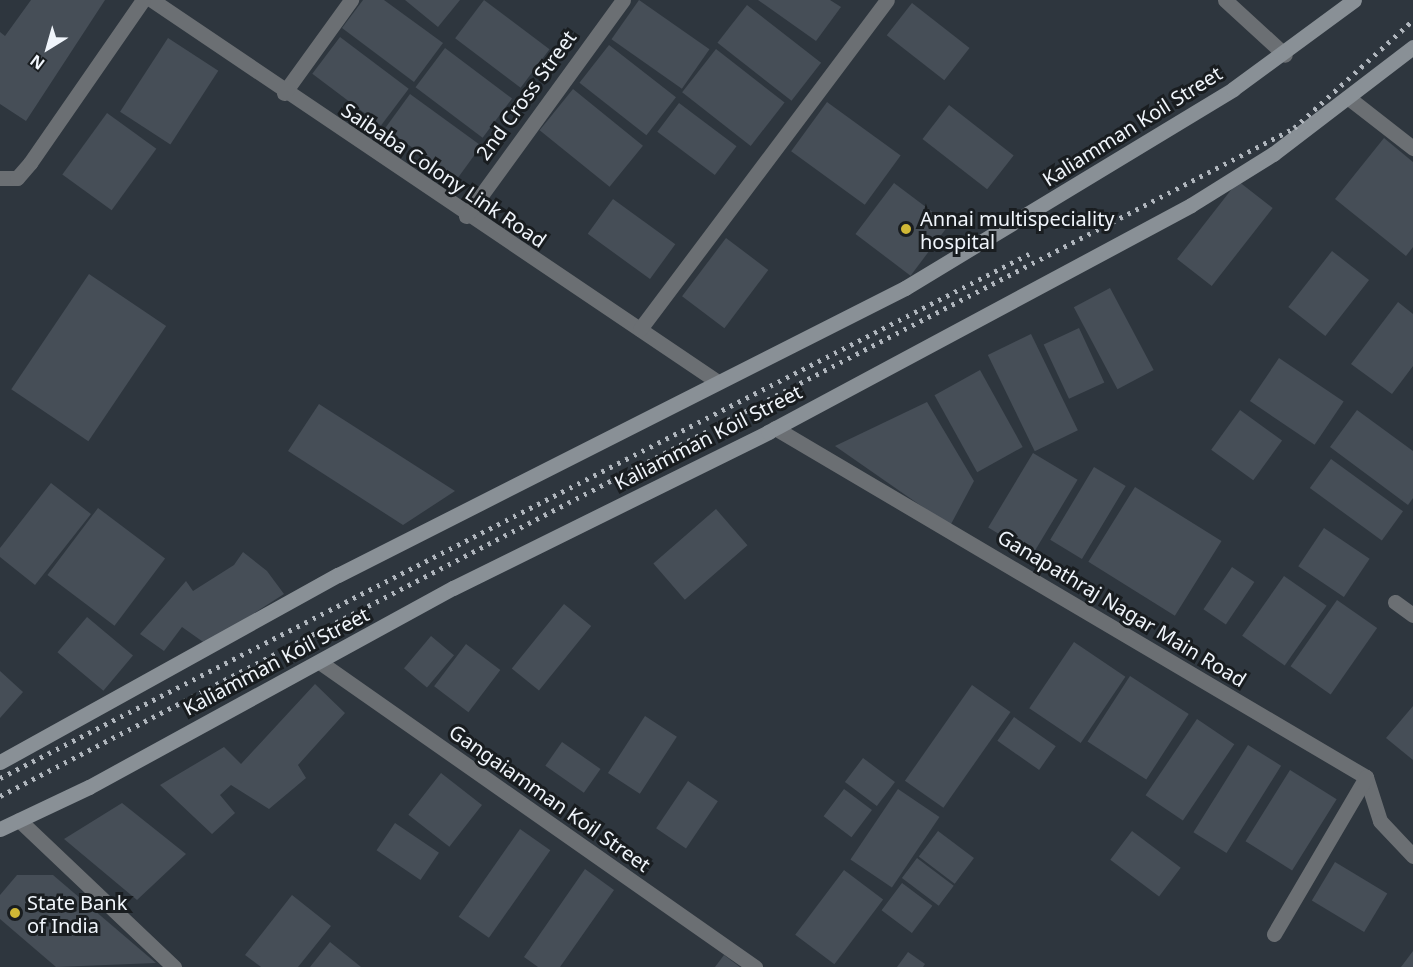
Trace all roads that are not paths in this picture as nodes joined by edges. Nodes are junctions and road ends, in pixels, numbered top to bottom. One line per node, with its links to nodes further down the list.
1 (143, 0): 13 (street)
2 (152, 0): 10 (street, Saibaba Colony Link Road)
3 (351, 0): 10 (street)
4 (623, 0): 14 (street, 2nd Cross Street)
5 (887, 0): 15 (street)
6 (1225, 0): 9 (street)
7 (1354, 0): 9 (main road, Kaliamman Koil Street)
8 (1413, 47): 11 (main road, Kaliamman Koil Street)
9 (1285, 55): 16 (main road, Kaliamman Koil Street)
10 (284, 93): 14 (street, Saibaba Colony Link Road)
11 (1350, 99): 12 (street); 17 (main road, Kaliamman Koil Street)
12 (1413, 148)
13 (0, 178)
14 (466, 216): 15 (street, Saibaba Colony Link Road)
15 (640, 329): 16 (street, Saibaba Colony Link Road)
16 (715, 380): 21 (main road, Kaliamman Koil Street)
17 (776, 428): 20 (main road, Kaliamman Koil Street); 22 (street, Ganapathraj Nagar Main Road)
18 (1395, 602): 19 (street)
19 (1413, 615)
20 (321, 663): 23 (main road, Kaliamman Koil Street); 28 (street, Gangaiamman Koil Street)
21 (0, 762)
22 (1366, 777): 25 (street); 26 (street)
23 (19, 820): 24 (main road, Kaliamman Koil Street); 27 (street)
24 (0, 829)
25 (1413, 856)
26 (1274, 934)
27 (174, 967)
28 (756, 967)

